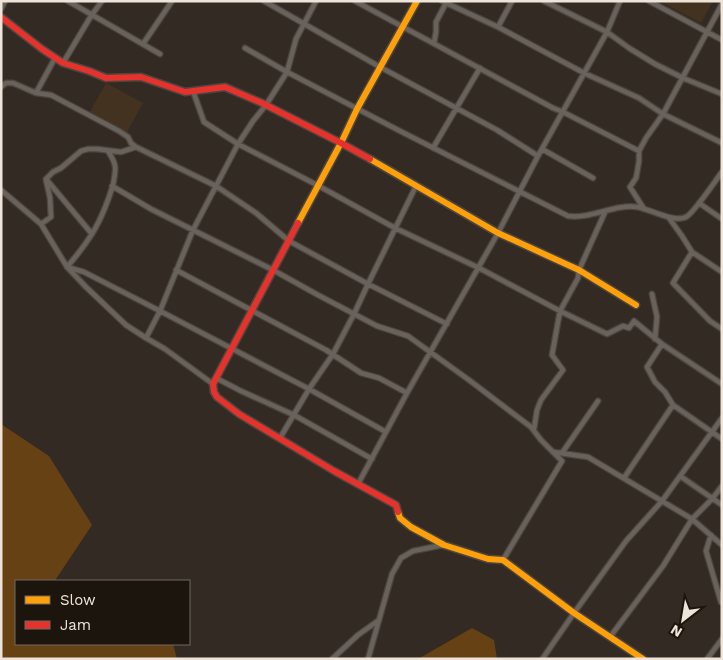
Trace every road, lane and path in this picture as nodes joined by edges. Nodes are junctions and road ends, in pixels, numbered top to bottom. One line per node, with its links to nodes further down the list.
1 (5, 1): 15 (street)
2 (68, 1): 16 (street)
3 (102, 1): 16 (street)
4 (172, 1): 24 (street)
5 (264, 1): 18 (street)
6 (316, 1): 18 (street)
7 (355, 1): 20 (street)
8 (417, 1): 20 (street)
9 (512, 1): 19 (street)
10 (544, 1): 21 (street)
11 (620, 1): 21 (street)
12 (649, 1): 22 (street)
13 (444, 2): 19 (street); 25 (street)
14 (722, 4): 22 (street)
15 (1, 9)
16 (92, 16): 24 (street); 29 (street)
17 (1, 17): 28 (street)
18 (304, 25): 30 (street); 32 (street)
19 (498, 27): 33 (street)
20 (402, 28): 25 (street); 30 (street)
21 (607, 32): 33 (street); 34 (street)
22 (706, 32): 23 (street); 34 (street)
23 (722, 40)
24 (143, 44): 27 (street)
25 (434, 44): 31 (street)
26 (245, 48): 32 (street)
27 (160, 54)
28 (55, 58): 29 (street); 37 (street)
29 (63, 63): 36 (street)
30 (380, 67): 40 (street); 41 (street)
31 (480, 68): 40 (street); 42 (street)
32 (287, 72): 39 (street); 41 (street)
33 (584, 73): 42 (street); 43 (street)
34 (683, 78): 38 (street); 43 (street)
35 (1, 87): 37 (street)
36 (193, 91): 39 (street); 46 (street)
37 (36, 93): 47 (street)
38 (722, 94)
39 (266, 105): 44 (street); 46 (street)
40 (456, 108): 48 (street); 52 (street)
41 (357, 109): 44 (street); 48 (street)
42 (563, 112): 49 (street); 51 (street)
43 (663, 114): 45 (street); 51 (street)
44 (341, 143): 56 (street); 59 (street)
45 (722, 143)
46 (238, 144): 56 (street); 58 (street)
47 (136, 147): 50 (street); 58 (street)
48 (433, 148): 61 (street)
49 (542, 150): 52 (street); 54 (street)
50 (108, 151): 55 (street); 57 (street)
51 (639, 151): 63 (street)
52 (538, 156): 61 (street)
53 (722, 172): 62 (street)
54 (593, 178)
55 (46, 179): 67 (street); 71 (street)
56 (317, 185): 68 (street); 72 (street)
57 (112, 186): 69 (street); 71 (street)
58 (216, 186): 69 (street); 72 (street)
59 (416, 186): 68 (street); 70 (street)
60 (1, 190): 67 (street)
61 (520, 192): 64 (street); 70 (street)
62 (699, 203): 65 (street); 66 (street)
63 (644, 209): 64 (street); 65 (street)
64 (605, 212): 78 (street)
65 (669, 218): 73 (street)
66 (722, 219)
67 (40, 224): 74 (street)
68 (395, 228): 75 (street); 80 (street)
69 (193, 230): 76 (street); 77 (street)
70 (498, 233): 75 (street); 78 (street)
71 (92, 234): 74 (street)
72 (289, 241): 77 (street); 80 (street)
73 (692, 252): 79 (street); 88 (street)
74 (68, 267): 83 (street); 89 (street)
75 (479, 268): 85 (street); 87 (street)
76 (176, 270): 83 (street); 84 (street)
77 (273, 270): 84 (street); 86 (street)
78 (579, 270): 82 (street); 85 (street)
79 (722, 272)
80 (368, 284): 86 (street); 87 (street)
81 (652, 294): 90 (street)
82 (636, 305)
83 (160, 310): 89 (street); 92 (street)
84 (252, 310): 92 (street); 94 (street)
85 (560, 311): 90 (street); 103 (street)
86 (354, 314): 93 (street); 94 (street)
87 (447, 324): 93 (street)
88 (722, 329)
89 (146, 338): 95 (street)
90 (655, 339): 91 (street)
91 (662, 344): 96 (street); 100 (street)
92 (232, 349): 95 (street); 97 (street)
93 (431, 351): 98 (street); 103 (street)
94 (333, 354): 97 (street); 98 (street)
95 (215, 381): 101 (street); 106 (street)
96 (722, 384)
97 (308, 389): 101 (street); 104 (street)
98 (407, 393): 104 (street)
99 (598, 401): 109 (street)
100 (673, 405): 105 (street); 112 (street)
101 (294, 415): 106 (street); 110 (street)
102 (722, 418): 105 (street)
103 (534, 429): 108 (street)
104 (386, 432): 110 (street)
105 (712, 432): 107 (street); 111 (street)
106 (280, 438): 113 (street)
107 (722, 439)
108 (553, 452): 109 (street); 122 (street)
109 (562, 453): 112 (street)
110 (372, 459): 113 (street)
111 (680, 476): 115 (street); 116 (street)
112 (624, 478): 116 (street)
113 (358, 484): 120 (street)
114 (722, 486): 115 (street)
115 (712, 499): 117 (street); 118 (street)
116 (662, 501): 118 (street); 124 (street)
117 (722, 505)
118 (692, 519): 119 (street); 126 (street)
119 (711, 535): 121 (street); 123 (street)
120 (444, 545): 122 (street); 125 (street)
121 (722, 545)
122 (502, 560): 124 (street)
123 (720, 602)
124 (574, 612): 126 (street); 128 (street)
125 (379, 620): 129 (street); 130 (street)
126 (610, 636): 131 (street)
127 (722, 639): 132 (street)
128 (543, 658)
129 (332, 659)
130 (368, 659)
131 (643, 659)
132 (707, 659)

